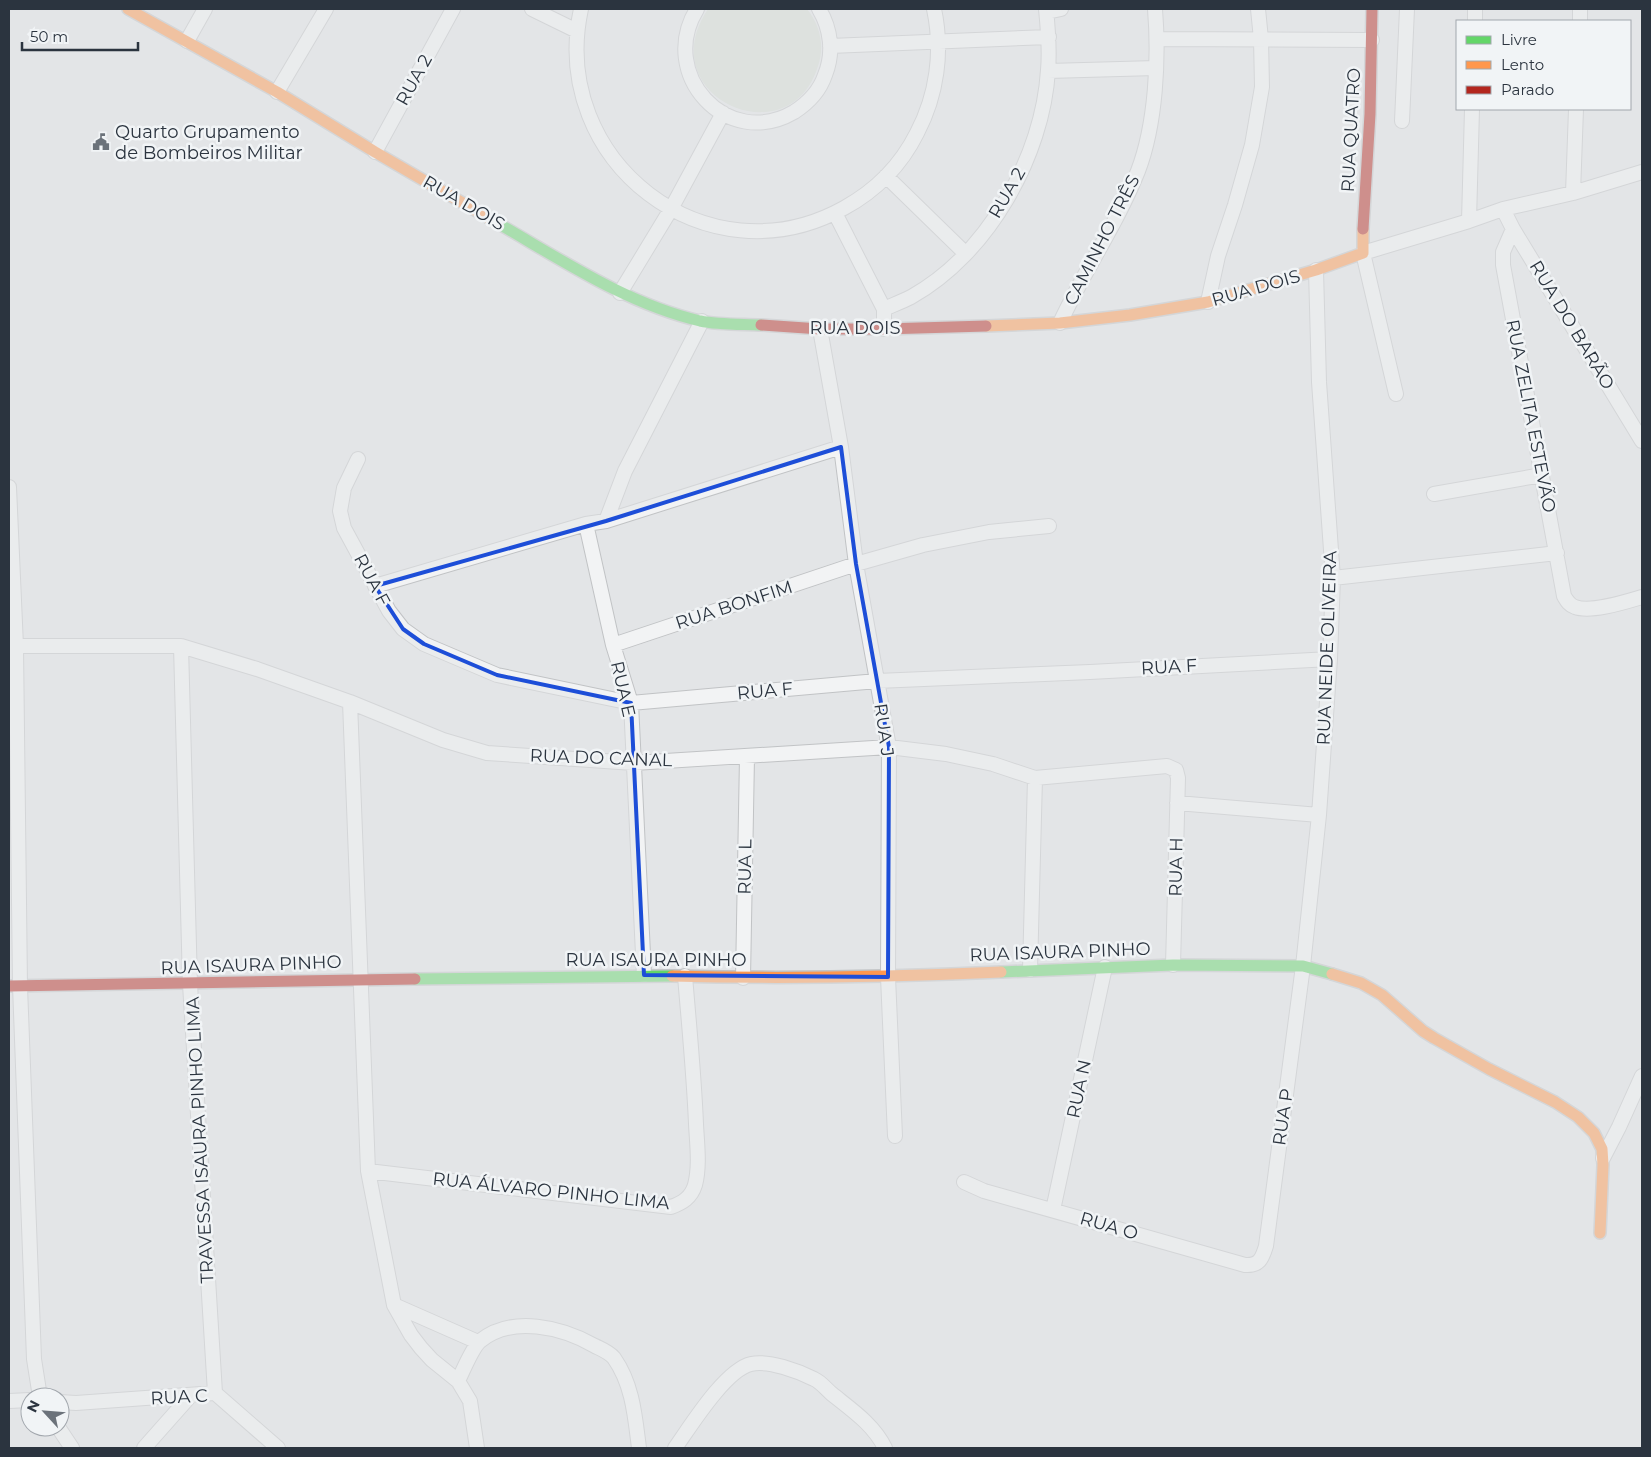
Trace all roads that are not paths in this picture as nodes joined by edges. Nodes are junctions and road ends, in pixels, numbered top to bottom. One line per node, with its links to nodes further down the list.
1 (128, 9): 21 (street, RUA DOIS)
2 (205, 9): 21 (street)
3 (326, 9): 26 (street)
4 (453, 9): 31 (street, RUA 2)
5 (532, 9): 16 (street)
6 (581, 9): 16 (street)
7 (697, 9): 29 (street)
8 (819, 9): 23 (street)
9 (934, 9): 22 (street)
10 (1062, 9): 15 (street)
11 (1155, 9): 19 (street, CAMINHO TRÊS)
12 (1258, 9): 18 (street)
13 (1372, 9): 20 (street, RUA QUATRO)
14 (1407, 9): 30 (street)
15 (1046, 11): 17 (street, RUA 2)
16 (577, 32): 35 (street)
17 (1049, 37): 22 (street); 25 (street, RUA 2)
18 (1261, 39): 19 (street); 20 (street); 44 (street)
19 (1157, 40): 24 (street, CAMINHO TRÊS)
20 (1372, 40): 41 (street, RUA QUATRO)
21 (187, 41): 26 (street, RUA DOIS)
22 (939, 41): 23 (street); 33 (street)
23 (830, 46): 29 (street)
24 (1156, 68): 25 (street); 47 (street, CAMINHO TRÊS)
25 (1048, 71): 40 (street, RUA 2)
26 (277, 92): 31 (street, RUA DOIS)
27 (1472, 110): 38 (street)
28 (1576, 110): 34 (street)
29 (723, 113): 35 (street)
30 (1402, 121)
31 (375, 152): 43 (street, RUA DOIS)
32 (1642, 172): 34 (street, RUA DOIS)
33 (886, 176): 37 (street); 40 (street)
34 (1573, 192): 36 (street, RUA DOIS)
35 (671, 209): 37 (street); 43 (street)
36 (1503, 209): 38 (street, RUA DOIS); 39 (street, RUA DO BARÃO)
37 (835, 213): 45 (street)
38 (1469, 221): 41 (street, RUA DOIS)
39 (1513, 229): 51 (street, RUA DO BARÃO); 54 (street, RUA ZELITA ESTEVÃO)
40 (965, 253): 45 (street, RUA 2)
41 (1363, 253): 42 (street, RUA DOIS); 50 (street)
42 (1316, 270): 44 (street, RUA DOIS); 62 (street, RUA NEIDE OLIVEIRA)
43 (620, 293): 46 (street, RUA DOIS)
44 (1208, 302): 47 (street, RUA DOIS)
45 (884, 309): 49 (street)
46 (702, 321): 48 (street, RUA DOIS); 57 (street)
47 (1060, 323): 49 (street, RUA DOIS)
48 (820, 329): 49 (street, RUA DOIS); 52 (street, RUA J)
49 (884, 329)
50 (1396, 394)
51 (1642, 441)
52 (841, 447): 57 (street); 61 (street, RUA J)
53 (358, 459): 63 (street, RUA F)
54 (1542, 475): 56 (street); 60 (street, RUA ZELITA ESTEVÃO)
55 (9, 487): 66 (street)
56 (1434, 494)
57 (606, 521): 58 (street)
58 (586, 524): 63 (street); 65 (street, RUA E)
59 (1049, 526): 61 (street, RUA BONFIM)
60 (1557, 553): 62 (street); 64 (street, RUA ZELITA ESTEVÃO)
61 (856, 564): 65 (street, RUA BONFIM); 69 (street, RUA J)
62 (1333, 578): 68 (street, RUA NEIDE OLIVEIRA)
63 (375, 586): 71 (street, RUA F)
64 (1642, 598)
65 (613, 645): 71 (street, RUA E)
66 (12, 646): 67 (street, RUA DO CANAL); 88 (street)
67 (181, 646): 70 (street, RUA DO CANAL); 87 (street, TRAVESSA ISAURA PINHO LIMA)
68 (1330, 659): 69 (street, RUA F); 77 (street, RUA NEIDE OLIVEIRA)
69 (877, 681): 71 (street, RUA F); 72 (street, RUA J)
70 (350, 702): 74 (street, RUA DO CANAL); 86 (street)
71 (631, 703): 74 (street, RUA E)
72 (889, 747): 73 (street, RUA DO CANAL); 75 (street, RUA DO CANAL); 84 (street, RUA J)
73 (747, 757): 74 (street, RUA DO CANAL); 85 (street, RUA L)
74 (634, 763): 82 (street, RUA E)
75 (1035, 778): 76 (street, RUA H); 81 (street)
76 (1177, 803): 77 (street); 78 (street, RUA H)
77 (1319, 815): 79 (street, RUA NEIDE OLIVEIRA)
78 (1173, 965): 79 (street, RUA ISAURA PINHO); 80 (street, RUA ISAURA PINHO)
79 (1303, 966): 91 (street, RUA ISAURA PINHO); 96 (street, RUA P)
80 (1105, 967): 81 (street, RUA ISAURA PINHO); 94 (street, RUA N)
81 (1030, 970): 84 (street, RUA ISAURA PINHO)
82 (644, 976): 83 (street, RUA ISAURA PINHO); 86 (street, RUA ISAURA PINHO)
83 (685, 976): 85 (street, RUA ISAURA PINHO); 92 (street, RUA ÁLVARO PINHO LIMA)
84 (888, 977): 85 (street, RUA ISAURA PINHO); 90 (street, RUA J)
85 (742, 978)
86 (360, 979): 87 (street, RUA ISAURA PINHO); 92 (street)
87 (190, 984): 88 (street, RUA ISAURA PINHO); 101 (street, TRAVESSA ISAURA PINHO LIMA)
88 (14, 986): 100 (street)
89 (1642, 1076): 91 (street)
90 (895, 1136)
91 (1603, 1158): 95 (street)
92 (368, 1171): 97 (street)
93 (964, 1182): 94 (street, RUA O)
94 (1053, 1210): 96 (street, RUA O)
95 (1600, 1233)
96 (1255, 1265)
97 (394, 1305): 98 (street); 99 (street)
98 (478, 1342): 99 (street); 109 (street)
99 (458, 1381): 108 (street)
100 (38, 1387)
101 (215, 1393): 102 (street, RUA C); 107 (street, RUA C)
102 (190, 1395): 103 (street, RUA C); 106 (street)
103 (70, 1403)
104 (65, 1437): 105 (street)
105 (72, 1448)
106 (144, 1448)
107 (278, 1448)
108 (477, 1448)
109 (639, 1448)
110 (675, 1448): 111 (street)
111 (885, 1448)

